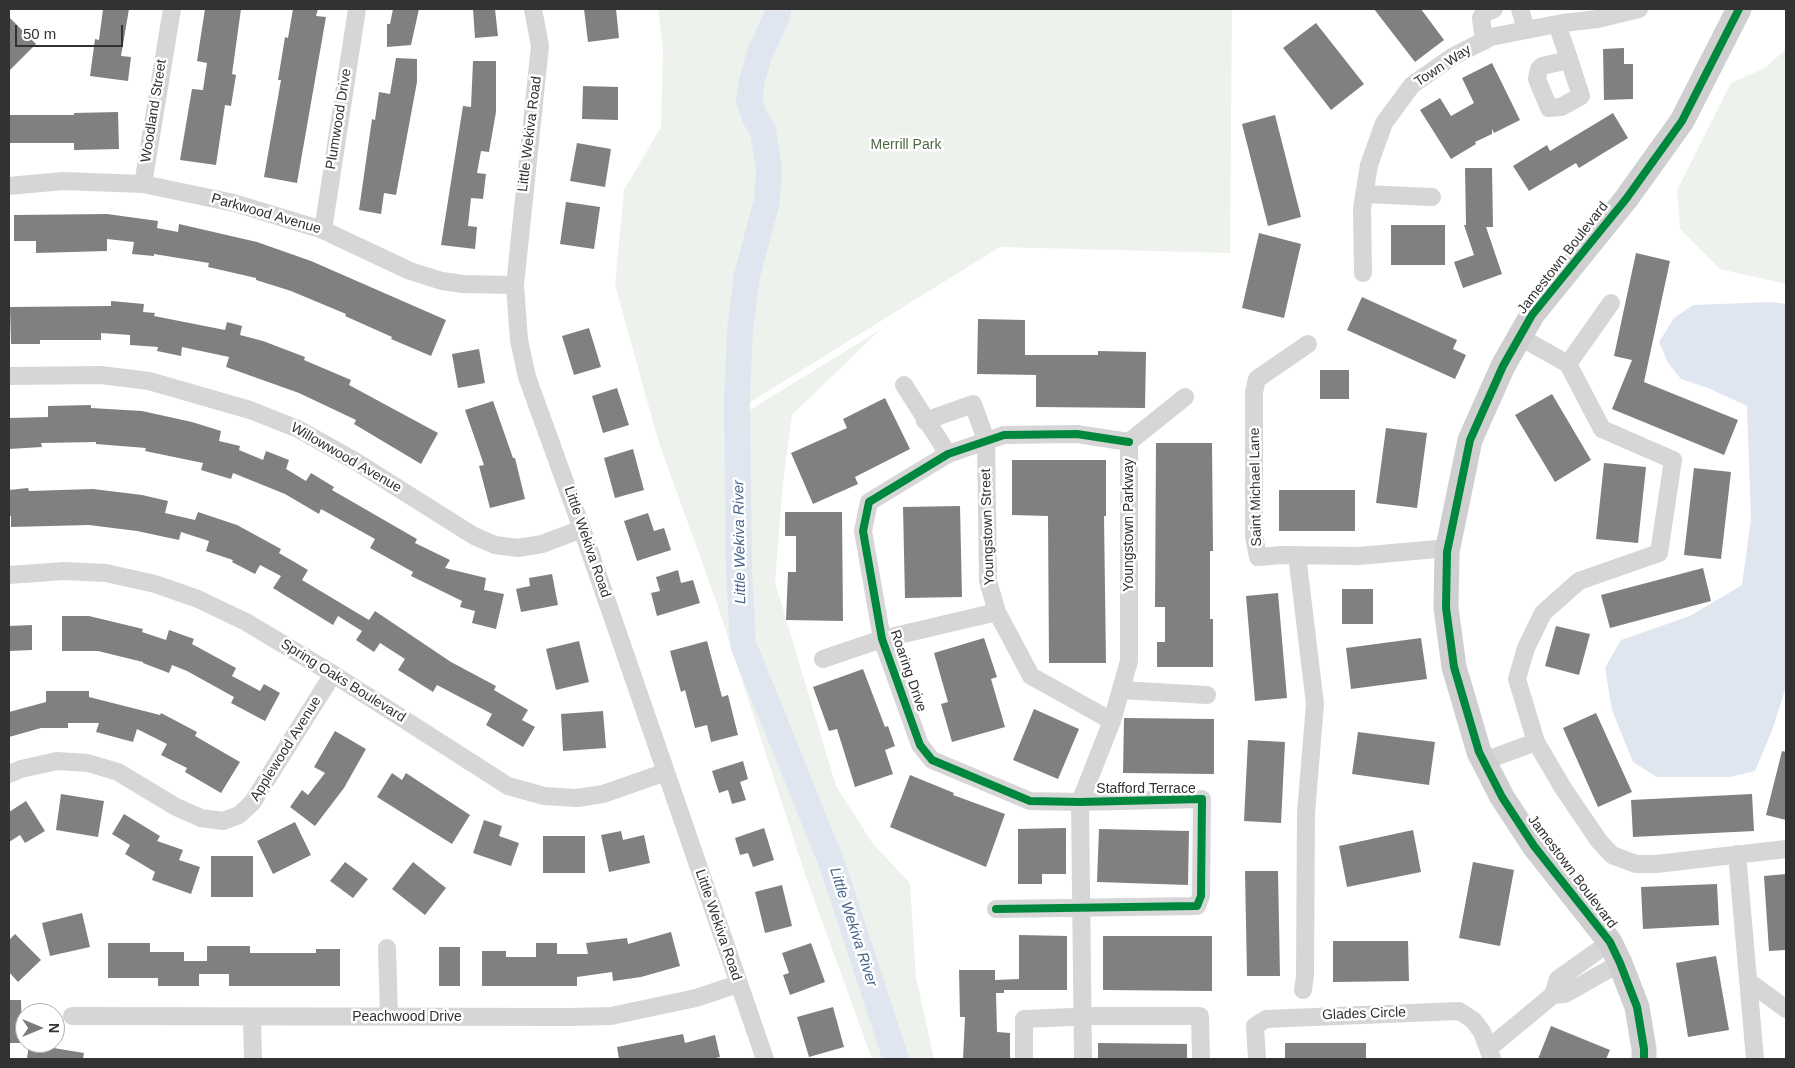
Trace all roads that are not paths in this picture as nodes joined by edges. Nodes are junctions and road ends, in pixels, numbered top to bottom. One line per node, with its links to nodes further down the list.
1 (172, 9): 12 (street, Woodland Street)
2 (357, 9): 16 (street, Plumwood Drive)
3 (533, 9): 18 (street, Little Wekiva Road)
4 (1494, 9): 10 (street)
5 (1520, 9): 9 (street)
6 (1739, 9): 20 (street, Jamestown Boulevard)
7 (1635, 10): 8 (street, Town Way)
8 (1556, 24): 9 (street, Town Way); 11 (street)
9 (1526, 30): 10 (street, Town Way)
10 (1484, 41): 14 (street, Town Way)
11 (1569, 60): 11 (street)
12 (142, 184): 13 (street, Parkwood Avenue); 16 (street, Parkwood Avenue)
13 (9, 186)
14 (1364, 194): 15 (street); 17 (street, Town Way)
15 (1432, 197)
16 (323, 230): 18 (street, Parkwood Avenue)
17 (1362, 274)
18 (515, 285): 30 (street, Little Wekiva Road)
19 (1611, 303): 22 (street)
20 (1520, 337): 22 (street); 31 (street, Jamestown Boulevard)
21 (1308, 344): 32 (street, Saint Michael Lane)
22 (1568, 364): 41 (street)
23 (9, 376): 30 (street, Willowwood Avenue)
24 (904, 384): 26 (street)
25 (1185, 397): 28 (street)
26 (925, 421): 27 (street, Youngstown Street); 29 (street)
27 (986, 440): 28 (street, Youngstown Parkway); 29 (street, Roaring Drive); 34 (street, Youngstown Street)
28 (1129, 442): 38 (street, Youngstown Parkway)
29 (948, 454): 35 (street, Roaring Drive)
30 (582, 529): 43 (street, Little Wekiva Road)
31 (1448, 548): 32 (street, Saint Michael Lane); 42 (street, Jamestown Boulevard)
32 (1297, 554): 54 (street)
33 (9, 576): 37 (street, Spring Oaks Boulevard)
34 (997, 612): 35 (street); 40 (street)
35 (882, 639): 36 (street); 45 (street, Roaring Drive)
36 (822, 659)
37 (333, 674): 43 (street, Spring Oaks Boulevard); 44 (street, Applewood Avenue)
38 (1121, 690): 39 (street); 40 (street, Youngstown Parkway)
39 (1206, 695)
40 (1112, 721): 45 (street, Youngstown Parkway)
41 (1536, 742): 42 (street); 47 (street)
42 (1484, 761): 51 (street, Jamestown Boulevard)
43 (666, 772): 53 (street, Little Wekiva Road)
44 (9, 774)
45 (1080, 802): 48 (street, Youngstown Parkway); 48 (street, Stafford Terrace)
46 (1786, 849): 47 (street)
47 (1737, 854): 52 (street)
48 (1082, 907): 49 (street); 59 (street, Youngstown Parkway)
49 (996, 909)
50 (388, 948): 57 (street)
51 (1615, 952): 60 (street, Glades Circle); 67 (street, Jamestown Boulevard)
52 (1748, 981): 55 (street); 69 (street)
53 (738, 984): 57 (street, Peachwood Drive); 62 (street, Little Wekiva Road)
54 (1303, 990)
55 (1786, 1009)
56 (72, 1016): 58 (street, Peachwood Drive)
57 (389, 1016): 58 (street, Peachwood Drive)
58 (252, 1017): 61 (street)
59 (1082, 1018): 63 (street); 64 (street, Youngstown Parkway); 65 (street)
60 (1490, 1054): 66 (street, Glades Circle)
61 (253, 1059)
62 (765, 1059)
63 (1024, 1059)
64 (1083, 1059)
65 (1201, 1059)
66 (1257, 1059)
67 (1644, 1059)
68 (1740, 1059): 69 (street)
69 (1755, 1059)

